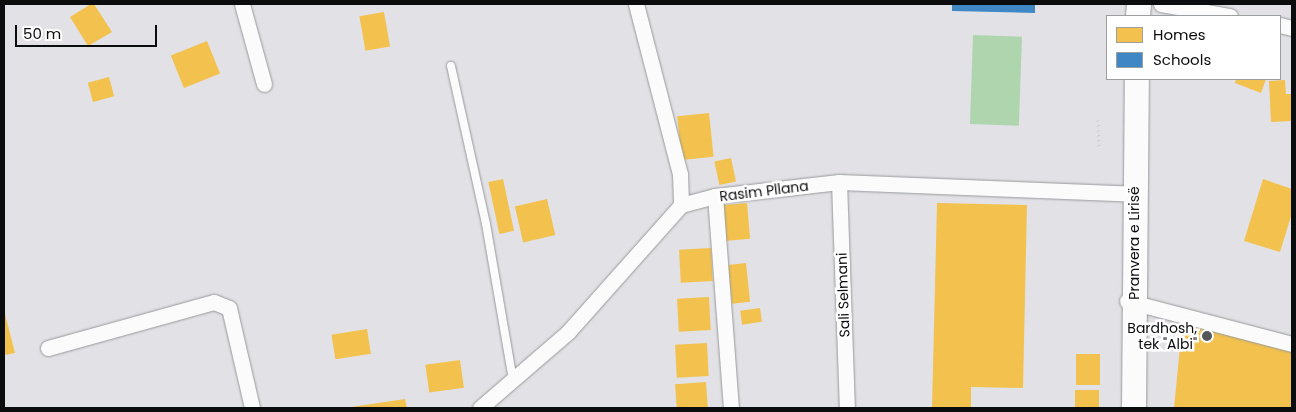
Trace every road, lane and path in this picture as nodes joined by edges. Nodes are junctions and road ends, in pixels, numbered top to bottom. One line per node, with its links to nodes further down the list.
1 (242, 4): 8 (street)
2 (636, 4): 14 (street)
3 (1162, 4): 4 (street)
4 (1224, 15)
5 (451, 66): 18 (lane)
6 (1127, 80): 12 (main road, Pranvera e Lirisë)
7 (1137, 80): 12 (main road, Pranvera e Lirisë)
8 (264, 84)
9 (1098, 120): 10 (path)
10 (1099, 149)
11 (840, 182): 12 (street, Rasim Pllana); 13 (street, Rasim Pllana); 22 (street, Sali Selmani)
12 (1129, 193): 15 (main road, Pranvera e Lirisë)
13 (715, 196): 14 (street, Rasim Pllana); 21 (street)
14 (681, 205): 18 (street)
15 (1129, 301): 16 (street); 23 (main road, Pranvera e Lirisë); 24 (main road, Pranvera e Lirisë)
16 (1292, 344)
17 (48, 348): 19 (street)
18 (513, 380): 20 (street)
19 (252, 408)
20 (480, 408)
21 (731, 408)
22 (847, 408)
23 (1121, 408)
24 (1134, 408)

